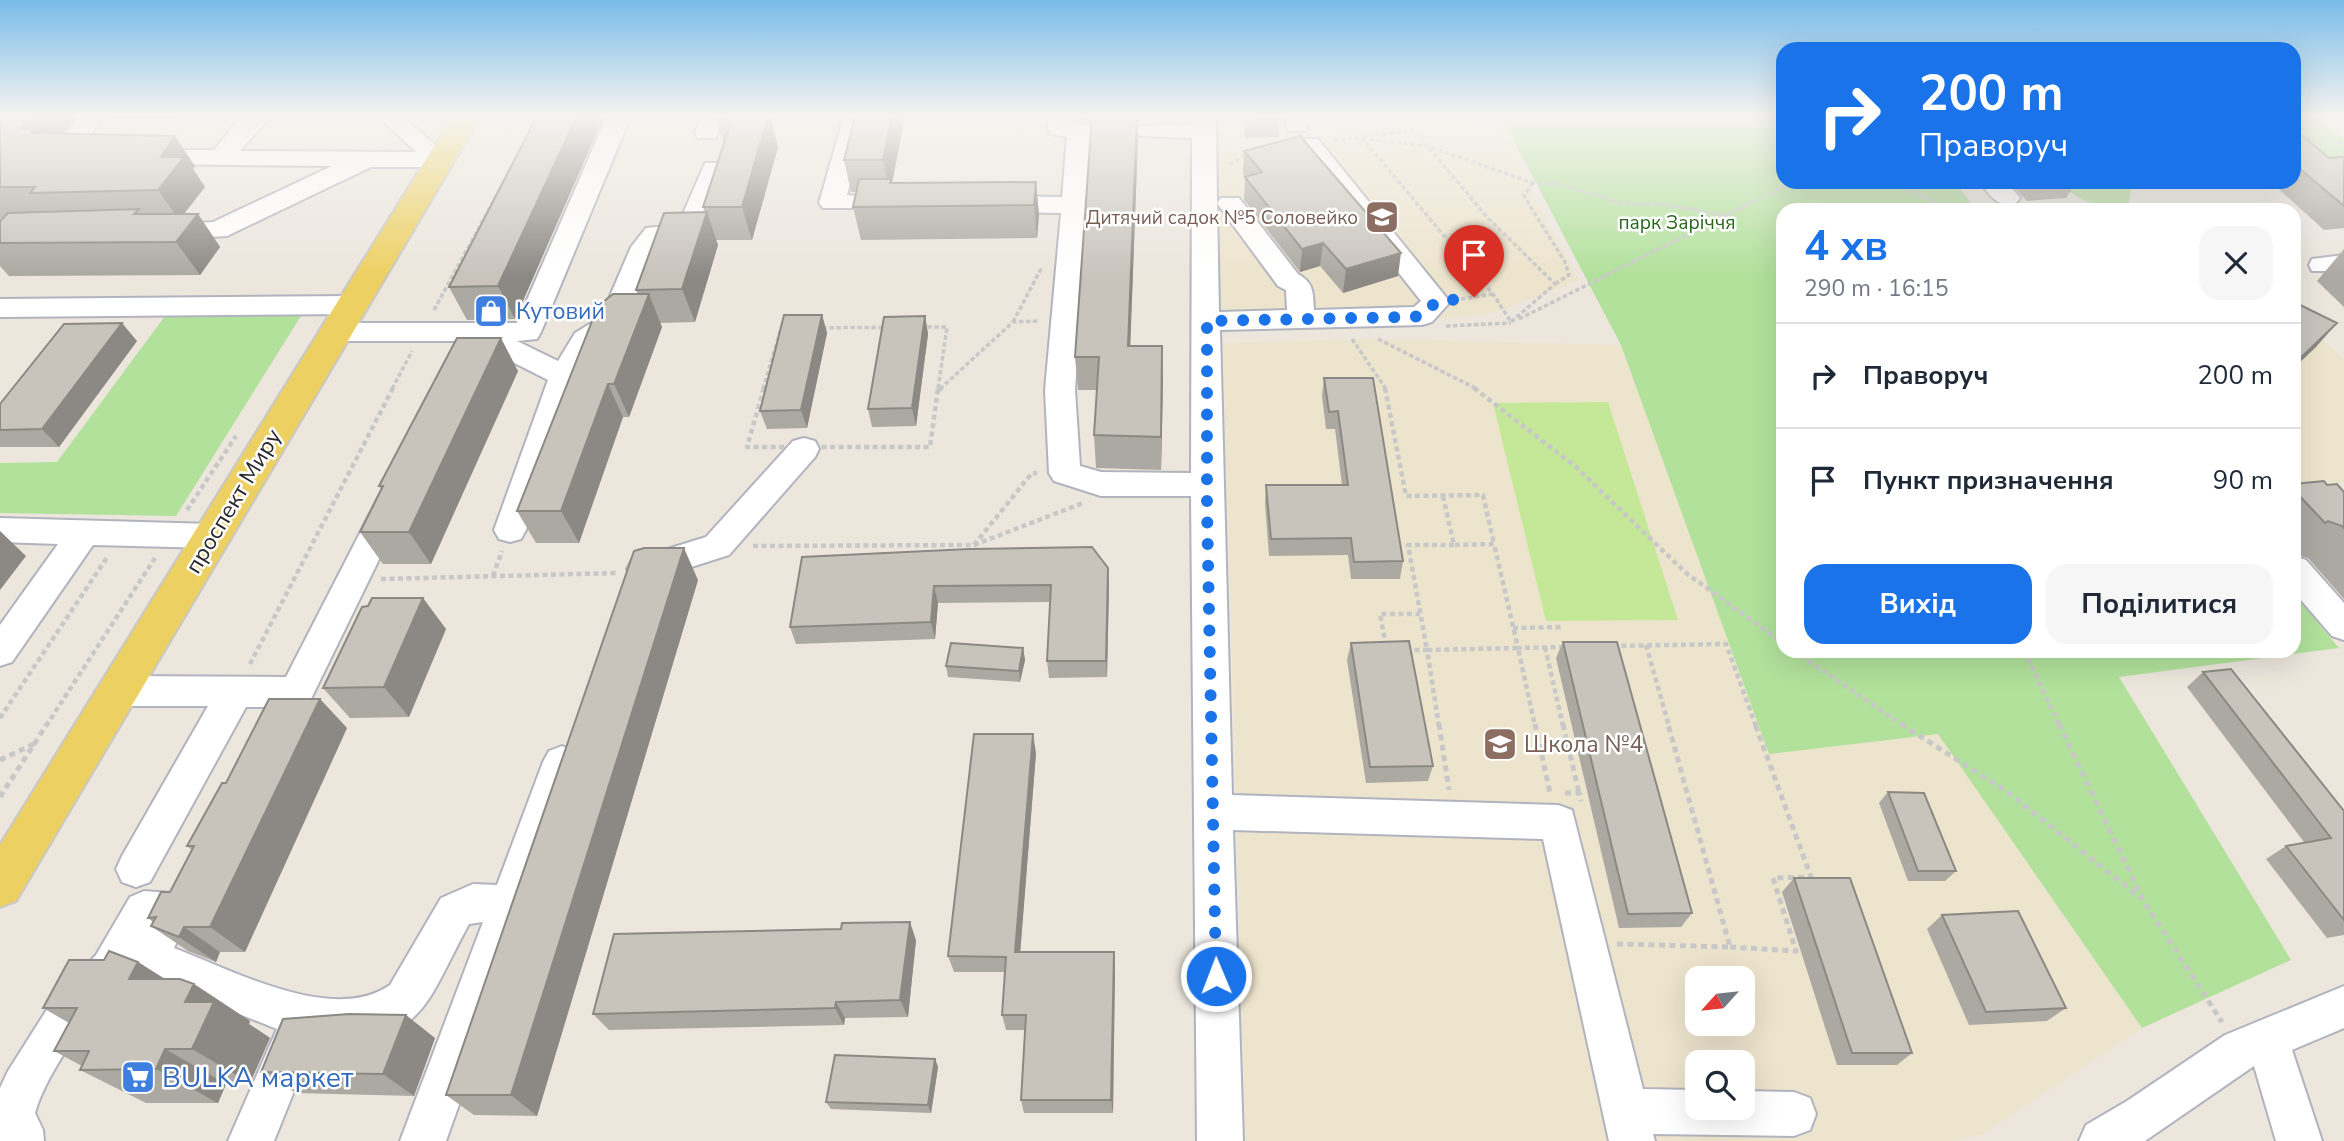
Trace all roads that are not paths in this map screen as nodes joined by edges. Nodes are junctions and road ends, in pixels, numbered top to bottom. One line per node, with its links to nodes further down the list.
1 (347, 169): 13 (street)
2 (434, 169): 17 (main road, проспект Миру)
3 (596, 169): 20 (street)
4 (713, 169): 21 (street)
5 (841, 169): 9 (street)
6 (1078, 169): 12 (street)
7 (1205, 169): 18 (street)
8 (1331, 169): 16 (street)
9 (887, 203)
10 (1230, 203): 16 (street)
11 (968, 204): 12 (street)
12 (1076, 205): 24 (street)
13 (136, 232)
14 (87, 307): 15 (street); 17 (street); 19 (street)
15 (0, 308)
16 (1301, 318): 18 (street)
17 (344, 319): 20 (lane); 28 (main road, проспект Миру)
18 (1207, 321): 24 (street)
19 (64, 337)
20 (468, 344): 21 (street)
21 (564, 376): 26 (street)
22 (804, 449): 30 (street)
23 (401, 480): 34 (street)
24 (1207, 485): 38 (street)
25 (0, 530): 27 (street)
26 (510, 530)
27 (84, 533): 28 (street); 32 (street)
28 (212, 536): 33 (main road, проспект Миру)
29 (2301, 577): 31 (street)
30 (627, 586)
31 (2344, 626)
32 (0, 652)
33 (119, 691): 35 (street); 40 (main road, проспект Миру)
34 (296, 692): 35 (street); 37 (street)
35 (235, 694): 39 (street)
36 (575, 726): 41 (street)
37 (277, 727)
38 (1213, 812): 46 (street); 50 (street)
39 (136, 869)
40 (0, 886)
41 (510, 904): 43 (street); 49 (street)
42 (2344, 1007): 44 (street)
43 (303, 1018): 47 (street); 48 (street)
44 (2253, 1044): 51 (street); 52 (street)
45 (1794, 1114): 46 (street)
46 (1629, 1126)
47 (20, 1141)
48 (251, 1141)
49 (423, 1141)
50 (1220, 1141)
51 (2102, 1141)
52 (2299, 1141)

